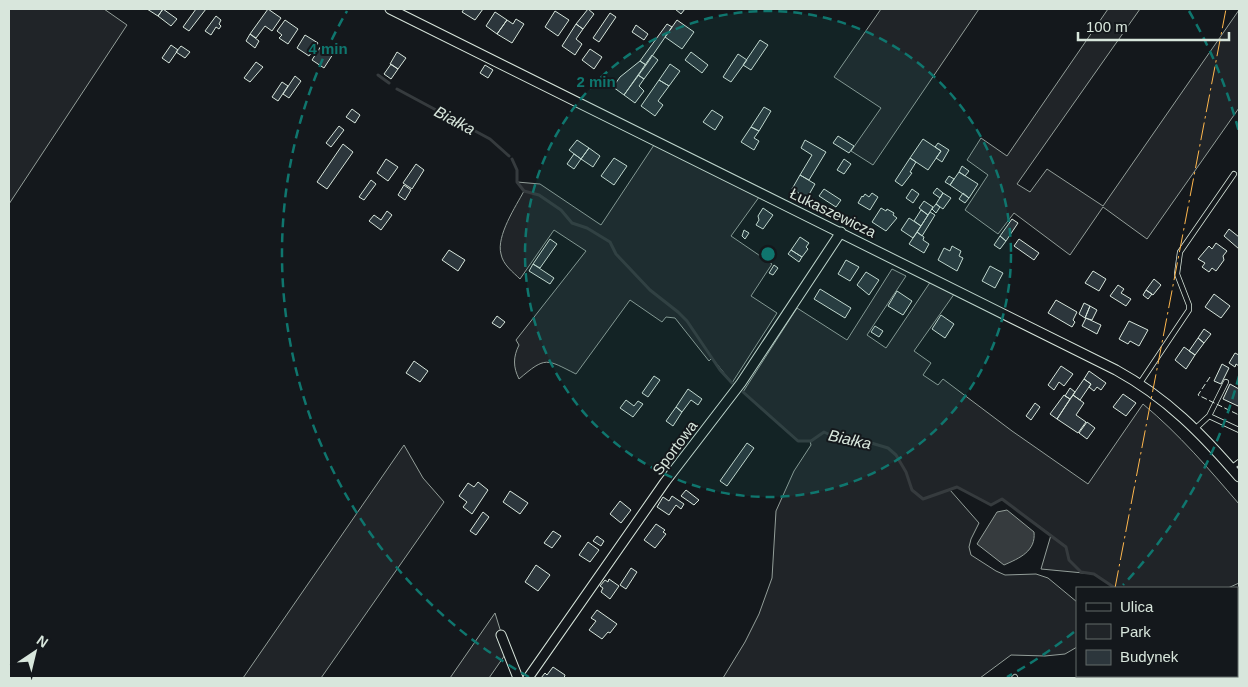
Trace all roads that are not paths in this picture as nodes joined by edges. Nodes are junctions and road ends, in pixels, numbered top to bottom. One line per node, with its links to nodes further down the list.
1 (390, 9): 3 (street, Łukaszewicza)
2 (1234, 174): 5 (lane)
3 (842, 232): 5 (street, Łukaszewicza); 14 (street, Sportowa)
4 (1226, 382): 6 (lane)
5 (1140, 383): 7 (street, Łukaszewicza)
6 (1209, 416): 7 (lane); 8 (lane)
7 (1195, 429): 10 (street, Łukaszewicza)
8 (1239, 430)
9 (1239, 462): 10 (lane)
10 (1231, 468): 11 (street, Łukaszewicza)
11 (1239, 477)
12 (501, 635): 13 (street)
13 (518, 678)
14 (528, 678)

